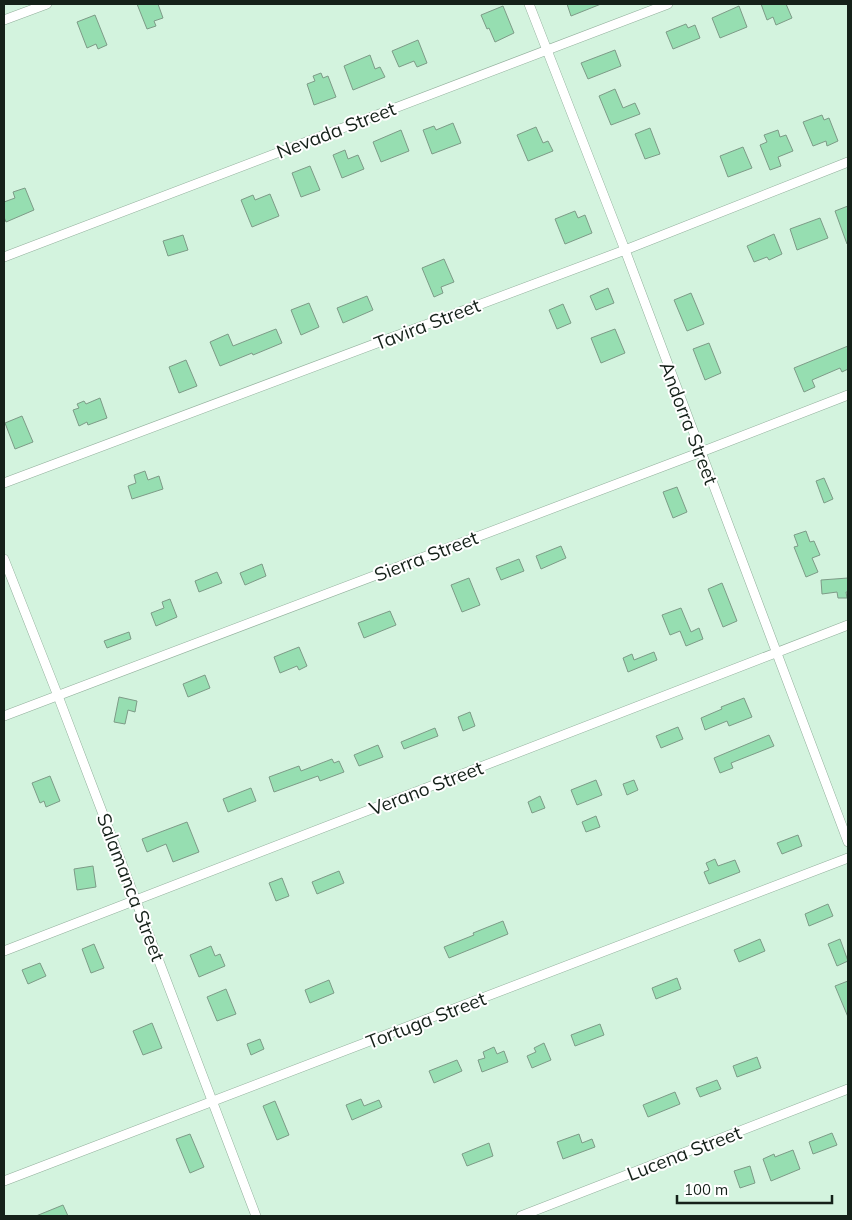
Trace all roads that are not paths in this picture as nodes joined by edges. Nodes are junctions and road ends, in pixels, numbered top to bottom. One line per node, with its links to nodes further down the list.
1 (47, 4): 4 (street)
2 (529, 4): 5 (street, Andorra Street)
3 (668, 4): 5 (street, Nevada Street)
4 (4, 20)
5 (547, 50): 7 (street, Andorra Street); 8 (street, Nevada Street)
6 (848, 162): 7 (street, Tavira Street)
7 (624, 250): 10 (street, Andorra Street); 11 (street, Tavira Street)
8 (4, 257)
9 (848, 395): 10 (street, Sierra Street)
10 (701, 452): 14 (street, Andorra Street); 15 (street, Sierra Street)
11 (4, 483)
12 (4, 559): 15 (street, Salamanca Street)
13 (848, 625): 14 (street, Verano Street)
14 (777, 653): 17 (street, Andorra Street); 19 (street, Verano Street)
15 (58, 696): 16 (street, Sierra Street); 19 (street, Salamanca Street)
16 (4, 716)
17 (848, 842)
18 (848, 858): 22 (street, Tortuga Street)
19 (136, 900): 20 (street, Verano Street); 22 (street, Salamanca Street)
20 (4, 951)
21 (848, 1089): 25 (street, Lucena Street)
22 (212, 1101): 23 (street, Tortuga Street); 24 (street, Salamanca Street)
23 (4, 1181)
24 (256, 1216)
25 (521, 1216)

